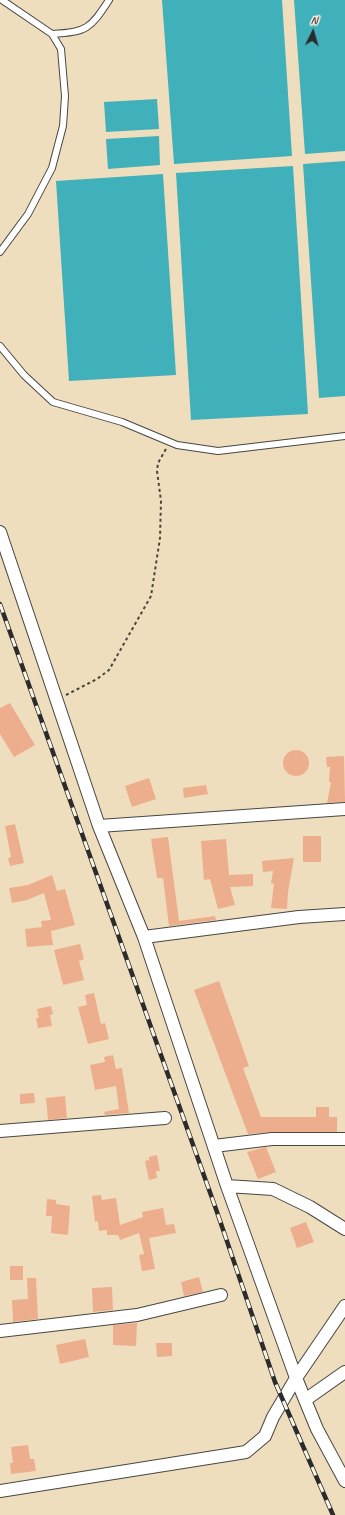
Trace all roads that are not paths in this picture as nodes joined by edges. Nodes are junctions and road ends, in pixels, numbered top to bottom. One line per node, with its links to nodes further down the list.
1 (2, 0): 3 (lane)
2 (109, 0): 3 (lane)
3 (52, 34): 4 (lane)
4 (0, 252)
5 (0, 346): 6 (lane)
6 (345, 436)
7 (0, 532): 8 (street)
8 (2, 550): 10 (street)
9 (345, 810): 10 (street)
10 (99, 826): 12 (street)
11 (345, 914): 12 (street)
12 (144, 937): 16 (street)
13 (165, 1118): 14 (street)
14 (0, 1132)
15 (345, 1139): 16 (street)
16 (214, 1146): 17 (street)
17 (227, 1186): 18 (street); 23 (street)
18 (345, 1229)
19 (221, 1295): 21 (street)
20 (345, 1306): 23 (street)
21 (0, 1331)
22 (345, 1372): 24 (street)
23 (296, 1378): 24 (street); 26 (street)
24 (305, 1400): 25 (street)
25 (345, 1480)
26 (0, 1491)

